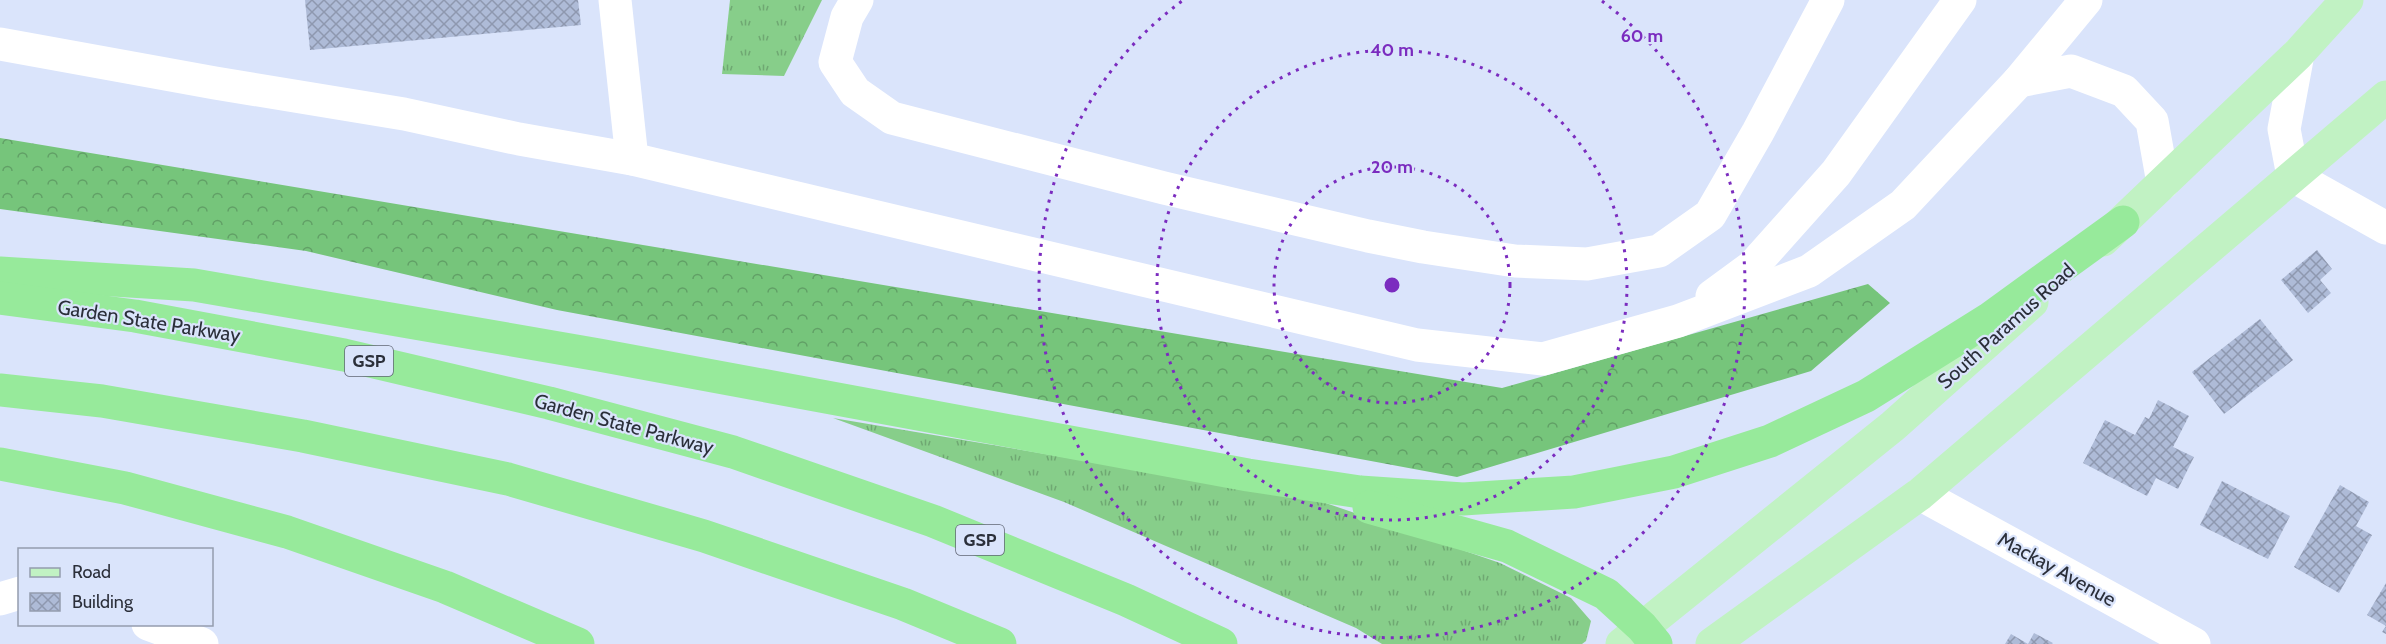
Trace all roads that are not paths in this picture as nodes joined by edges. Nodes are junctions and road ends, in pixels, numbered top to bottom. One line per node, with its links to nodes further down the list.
1 (615, 0): 11 (street)
2 (856, 0): 3 (street)
3 (1828, 0)
4 (1960, 0): 18 (street)
5 (2086, 0): 9 (street)
6 (2347, 0): 8 (main road, South Paramus Road)
7 (0, 44): 11 (street)
8 (2298, 54): 12 (street); 13 (main road, South Paramus Road)
9 (2019, 81): 13 (street); 18 (street)
10 (2386, 97): 12 (main road)
11 (632, 159): 18 (street)
12 (2293, 176): 15 (street); 22 (main road)
13 (2163, 183): 14 (main road, South Paramus Road)
14 (2123, 222): 21 (highway); 26 (main road, South Paramus Road)
15 (2386, 228)
16 (0, 273): 21 (highway)
17 (0, 298): 30 (highway, Garden State Parkway / GSP)
18 (1678, 321)
19 (0, 390): 29 (highway)
20 (0, 464): 28 (highway)
21 (1248, 475): 26 (highway)
22 (1920, 494): 31 (main road); 32 (street, Mackay Avenue)
23 (18, 594): 24 (street)
24 (0, 599)
25 (153, 626): 27 (street)
26 (1640, 638)
27 (202, 644)
28 (578, 644)
29 (1000, 644)
30 (1221, 644)
31 (1712, 644)
32 (2194, 644)

